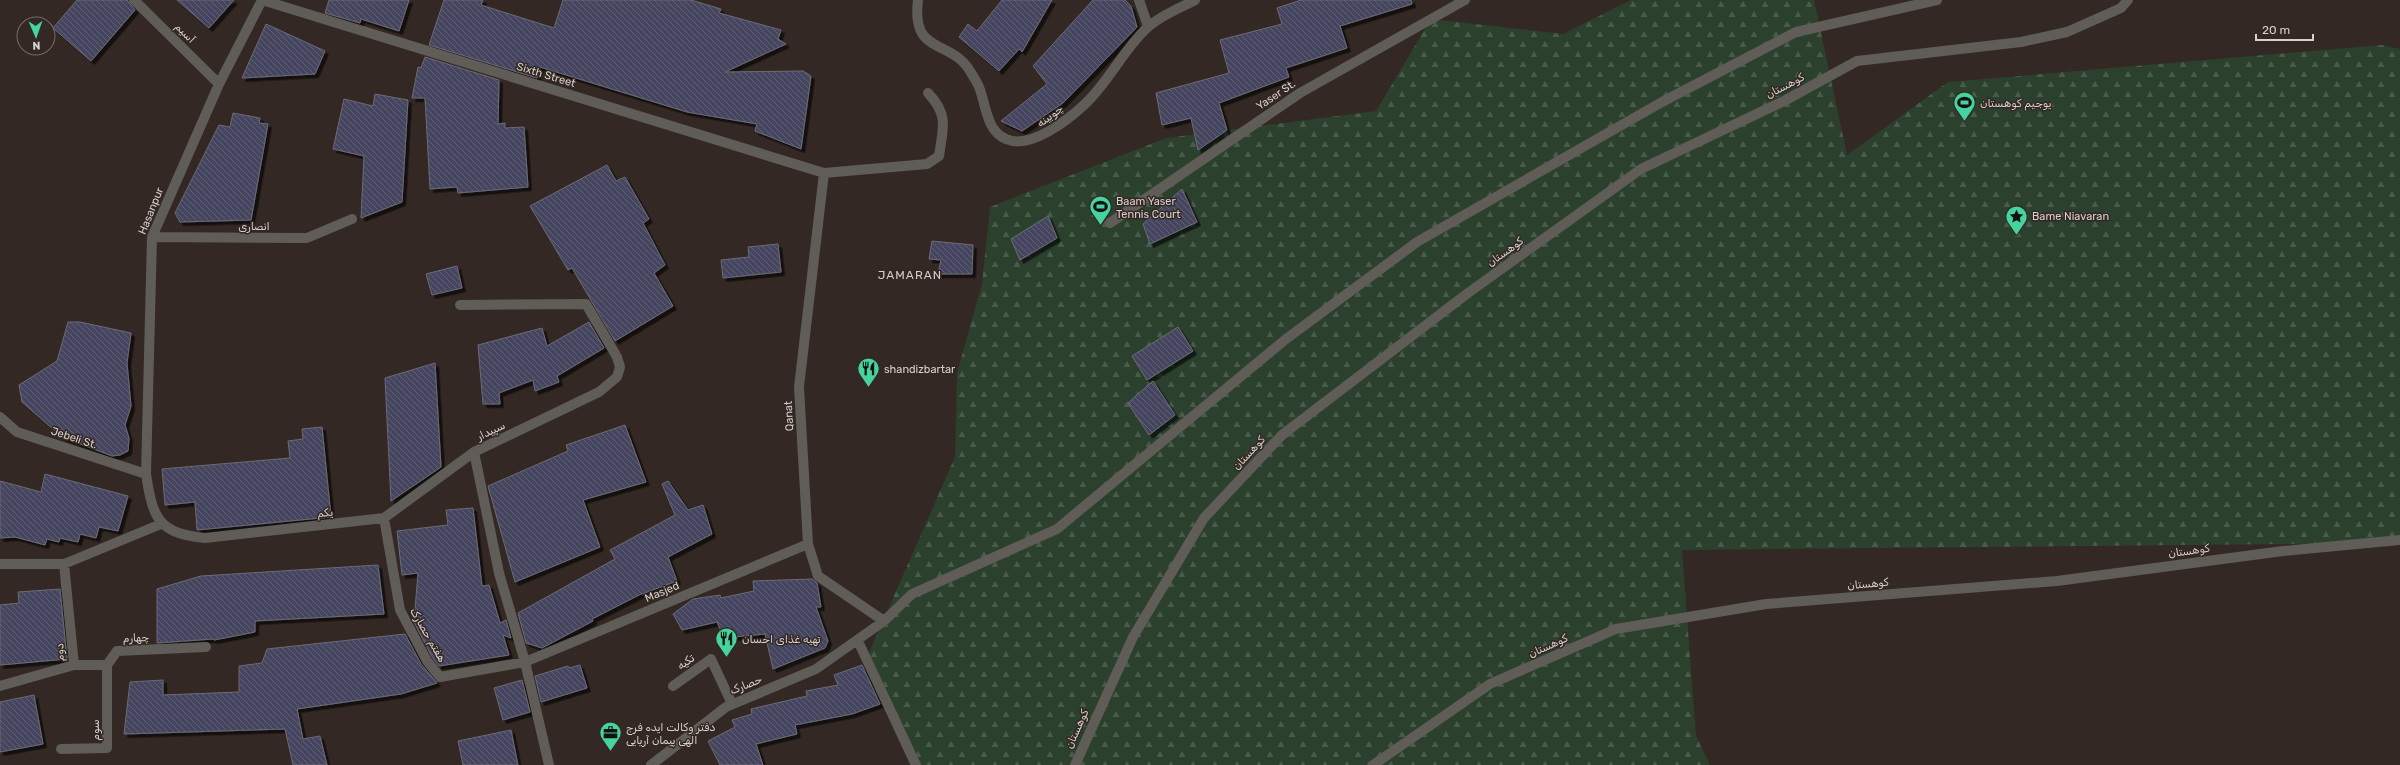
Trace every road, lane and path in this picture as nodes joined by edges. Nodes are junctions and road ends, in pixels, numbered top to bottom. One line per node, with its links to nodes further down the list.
1 (134, 0): 10 (street, آسیم)
2 (262, 0): 10 (street, Hasanpur); 12 (street, Sixth Street)
3 (918, 0): 9 (street, چوبینه)
4 (1139, 0): 9 (street)
5 (1195, 0): 9 (street, چوبینه)
6 (1465, 0): 14 (street, Yaser St.)
7 (1937, 0): 26 (street)
8 (2128, 0): 39 (street, کوهستان)
9 (1148, 26)
10 (219, 84): 15 (street, Hasanpur)
11 (928, 93): 12 (street)
12 (824, 173): 23 (street, Qanat)
13 (352, 219): 15 (street, انصاری)
14 (1110, 223)
15 (152, 237): 19 (street, Hasanpur)
16 (460, 305): 18 (street, سپیدار)
17 (0, 417): 19 (street, Jebeli St.)
18 (474, 452): 20 (street, یکم); 29 (street, سپیدار)
19 (146, 474): 21 (street)
20 (384, 518): 21 (street, یکم); 29 (street, هفتم حصارک)
21 (162, 524): 25 (street)
22 (2400, 540): 40 (street, کوهستان)
23 (808, 544): 26 (street, Qanat); 29 (street, Masjed)
24 (0, 564): 25 (street)
25 (64, 564): 30 (street, دوم)
26 (884, 621): 27 (street, حصارک)
27 (858, 641): 34 (street, حصارک); 38 (street)
28 (206, 647): 31 (street, چهارم)
29 (525, 662): 36 (street, سپیدار)
30 (74, 665): 31 (street); 32 (street, دوم)
31 (107, 665): 35 (street, سوم)
32 (0, 686)
33 (673, 686): 34 (street, تکیه)
34 (732, 704): 37 (street, حصارک)
35 (61, 749)
36 (549, 765)
37 (651, 765)
38 (916, 765)
39 (1075, 765)
40 (1373, 765)

